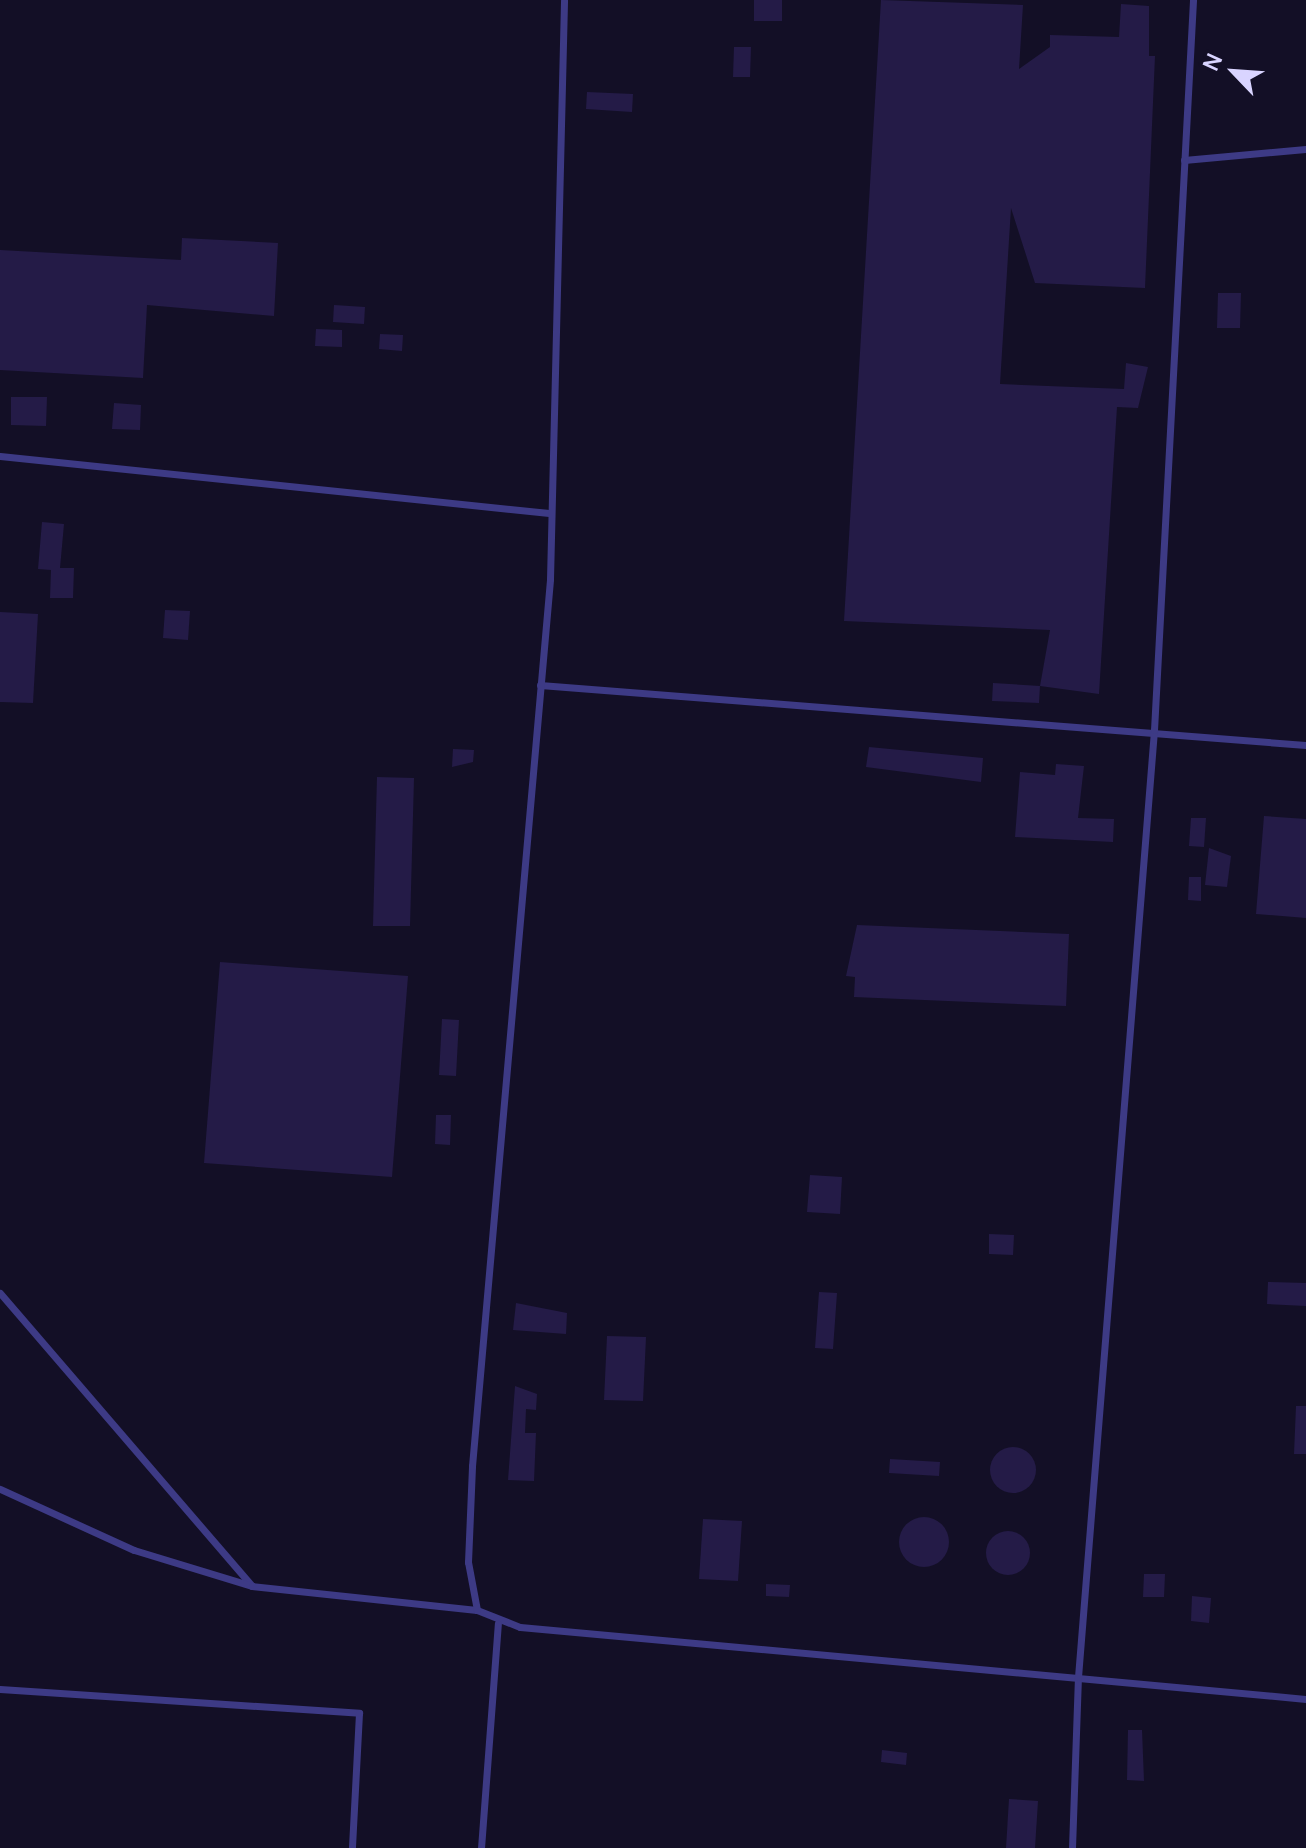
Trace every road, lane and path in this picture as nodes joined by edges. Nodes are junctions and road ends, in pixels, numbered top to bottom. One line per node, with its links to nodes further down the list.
1 (564, 0): 6 (lane)
2 (1193, 0): 4 (lane)
3 (1306, 149): 4 (lane)
4 (1184, 160): 8 (lane)
5 (0, 456): 6 (lane)
6 (549, 513): 7 (lane)
7 (540, 685): 8 (lane); 13 (lane)
8 (1154, 730): 9 (lane); 15 (lane)
9 (1306, 745)
10 (0, 1293): 12 (lane)
11 (0, 1489): 12 (lane)
12 (252, 1586): 13 (lane)
13 (477, 1610): 14 (lane)
14 (498, 1624): 15 (lane); 19 (lane)
15 (1078, 1677): 17 (lane); 20 (lane)
16 (0, 1689): 18 (lane)
17 (1306, 1699)
18 (352, 1848)
19 (481, 1848)
20 (1072, 1848)

